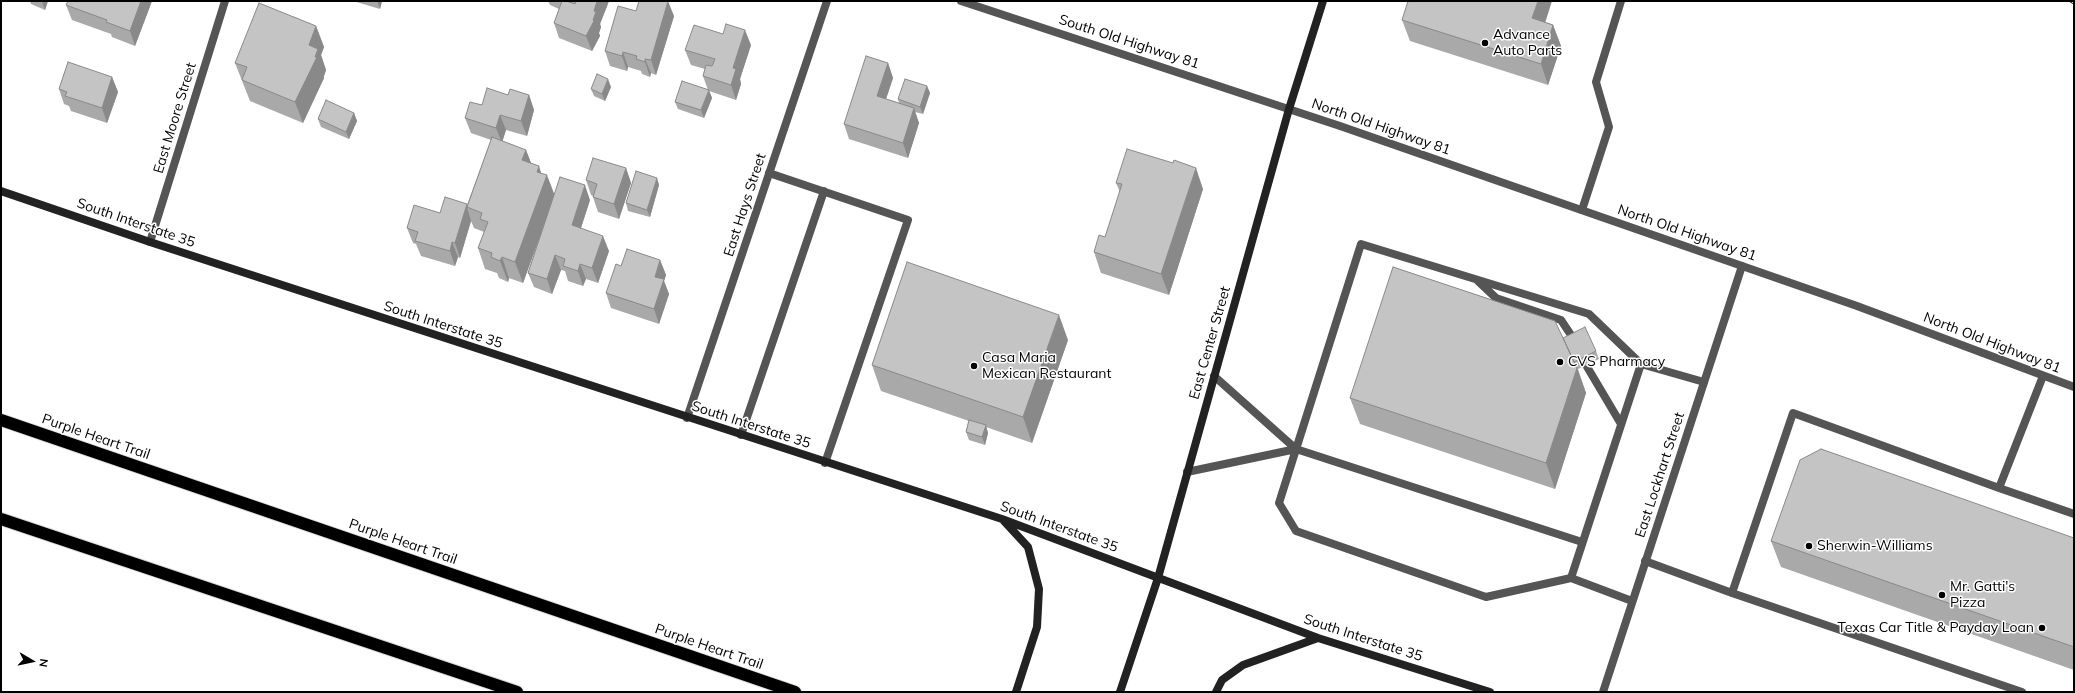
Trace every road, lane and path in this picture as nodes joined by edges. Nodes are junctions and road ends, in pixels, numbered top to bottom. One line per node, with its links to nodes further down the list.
1 (225, 1): 11 (street, East Moore Street)
2 (827, 1): 7 (street, East Hays Street)
3 (961, 1): 6 (street, South Old Highway 81)
4 (1323, 1): 6 (main road, East Center Street)
5 (1621, 1): 10 (street)
6 (1289, 109): 10 (street, North Old Highway 81); 17 (main road, East Center Street)
7 (769, 173): 9 (street); 21 (street, East Hays Street)
8 (1, 191): 11 (main road, South Interstate 35)
9 (824, 191): 24 (street); 26 (street)
10 (1582, 210): 12 (street, North Old Highway 81)
11 (150, 242): 21 (main road, South Interstate 35)
12 (1742, 266): 18 (street, North Old Highway 81); 19 (street, East Lockhart Street)
13 (1475, 279): 14 (street); 15 (street); 25 (street)
14 (1575, 341)
15 (1641, 364): 19 (street); 23 (street)
16 (1586, 365): 23 (street)
17 (1214, 376): 25 (street); 27 (main road, East Center Street)
18 (2043, 376): 20 (street, North Old Highway 81); 28 (street)
19 (1704, 382): 33 (street, East Lockhart Street)
20 (2074, 387)
21 (687, 418): 24 (main road, South Interstate 35)
22 (1, 419): 41 (highway, Purple Heart Trail)
23 (1621, 424): 32 (street)
24 (741, 435): 26 (main road, South Interstate 35)
25 (1296, 449): 27 (street); 32 (street); 35 (street)
26 (825, 463): 30 (main road, South Interstate 35)
27 (1187, 472): 34 (main road, East Center Street)
28 (1999, 488): 29 (street); 36 (street)
29 (2074, 514)
30 (1002, 519): 34 (main road, South Interstate 35); 42 (main road)
31 (3, 520): 40 (highway)
32 (1582, 542): 35 (street)
33 (1645, 561): 36 (street); 37 (street, East Lockhart Street)
34 (1158, 578): 38 (main road, South Interstate 35); 43 (main road, East Center Street)
35 (1571, 578): 37 (street)
36 (1732, 593): 46 (street)
37 (1632, 601): 45 (street, East Lockhart Street)
38 (1318, 638): 39 (main road); 44 (main road, South Interstate 35)
39 (1216, 690)
40 (517, 692)
41 (794, 692)
42 (1016, 692)
43 (1120, 692)
44 (1490, 692)
45 (1602, 692)
46 (2022, 692)

